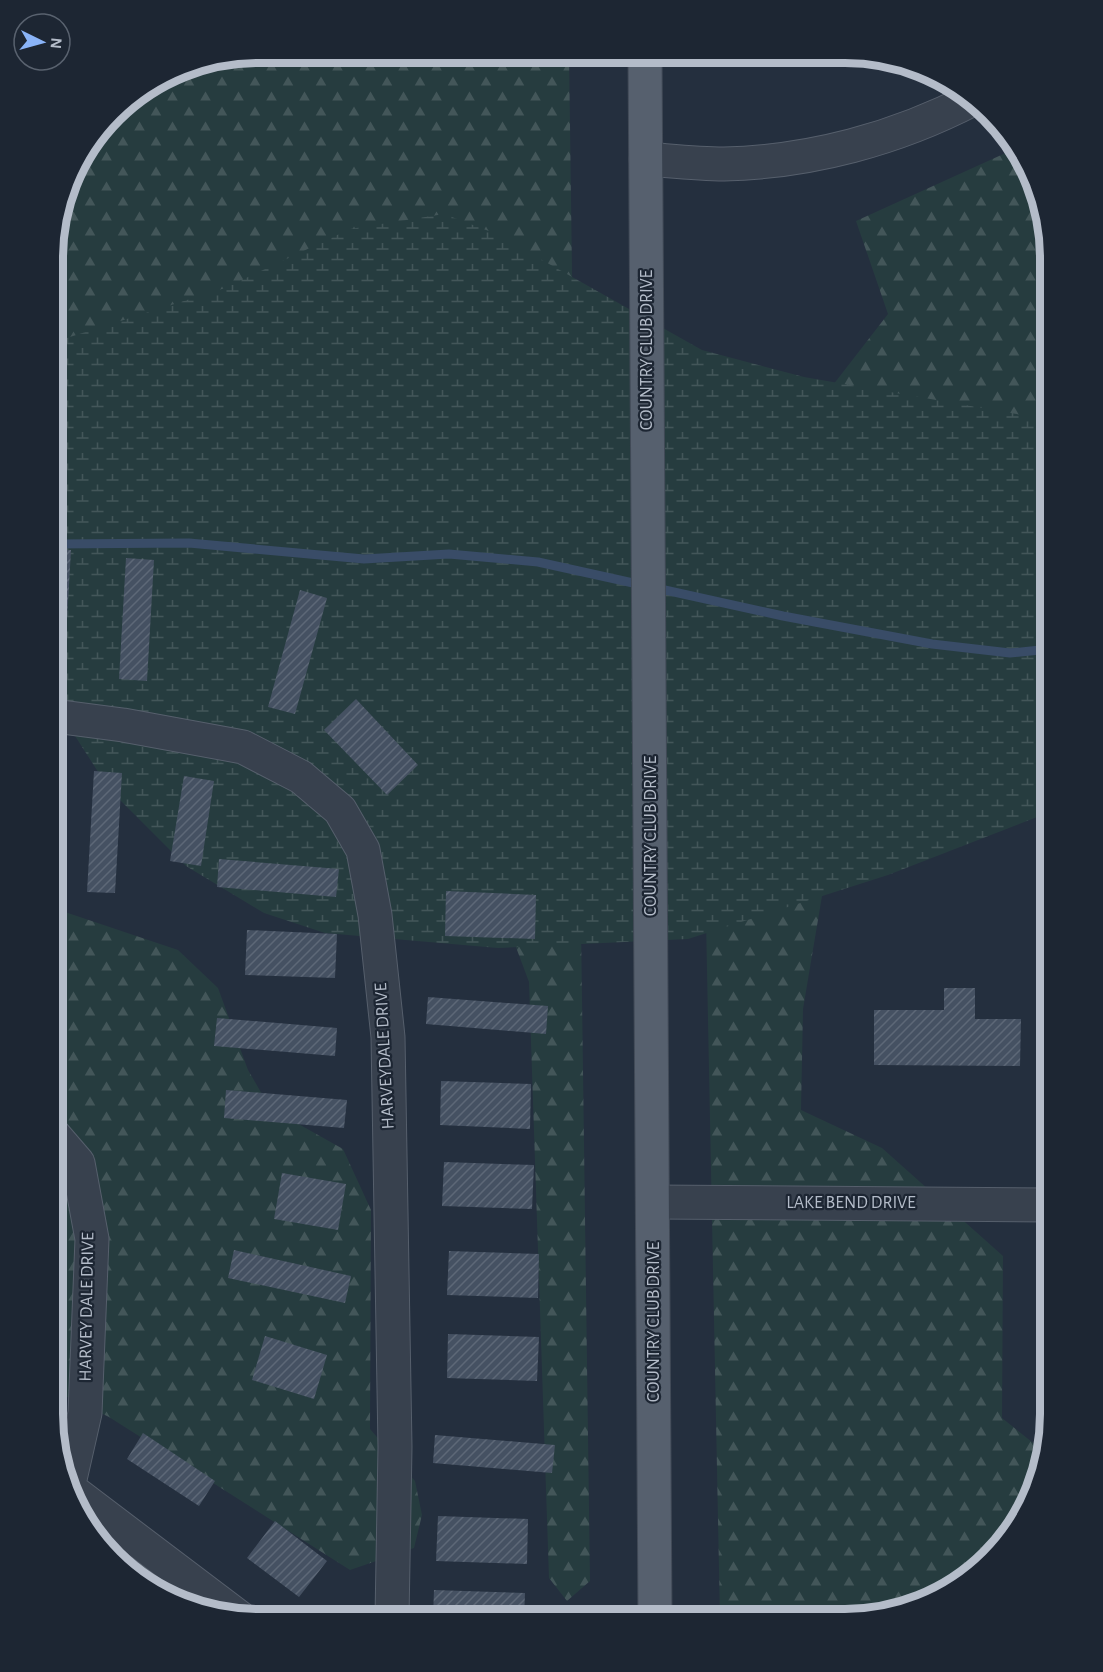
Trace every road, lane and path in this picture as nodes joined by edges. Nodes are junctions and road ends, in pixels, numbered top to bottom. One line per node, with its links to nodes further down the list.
1 (645, 63): 3 (main road, COUNTRY CLUB DRIVE)
2 (964, 103): 3 (street)
3 (646, 159): 6 (main road, COUNTRY CLUB DRIVE)
4 (63, 717): 11 (street, HARVEYDALE DRIVE)
5 (63, 1145): 8 (street, HARVEY DALE DRIVE)
6 (653, 1202): 7 (street, LAKE BEND DRIVE); 12 (main road, COUNTRY CLUB DRIVE)
7 (1040, 1205)
8 (72, 1470)
9 (84, 1500): 10 (street)
10 (223, 1605)
11 (392, 1609)
12 (656, 1609)

